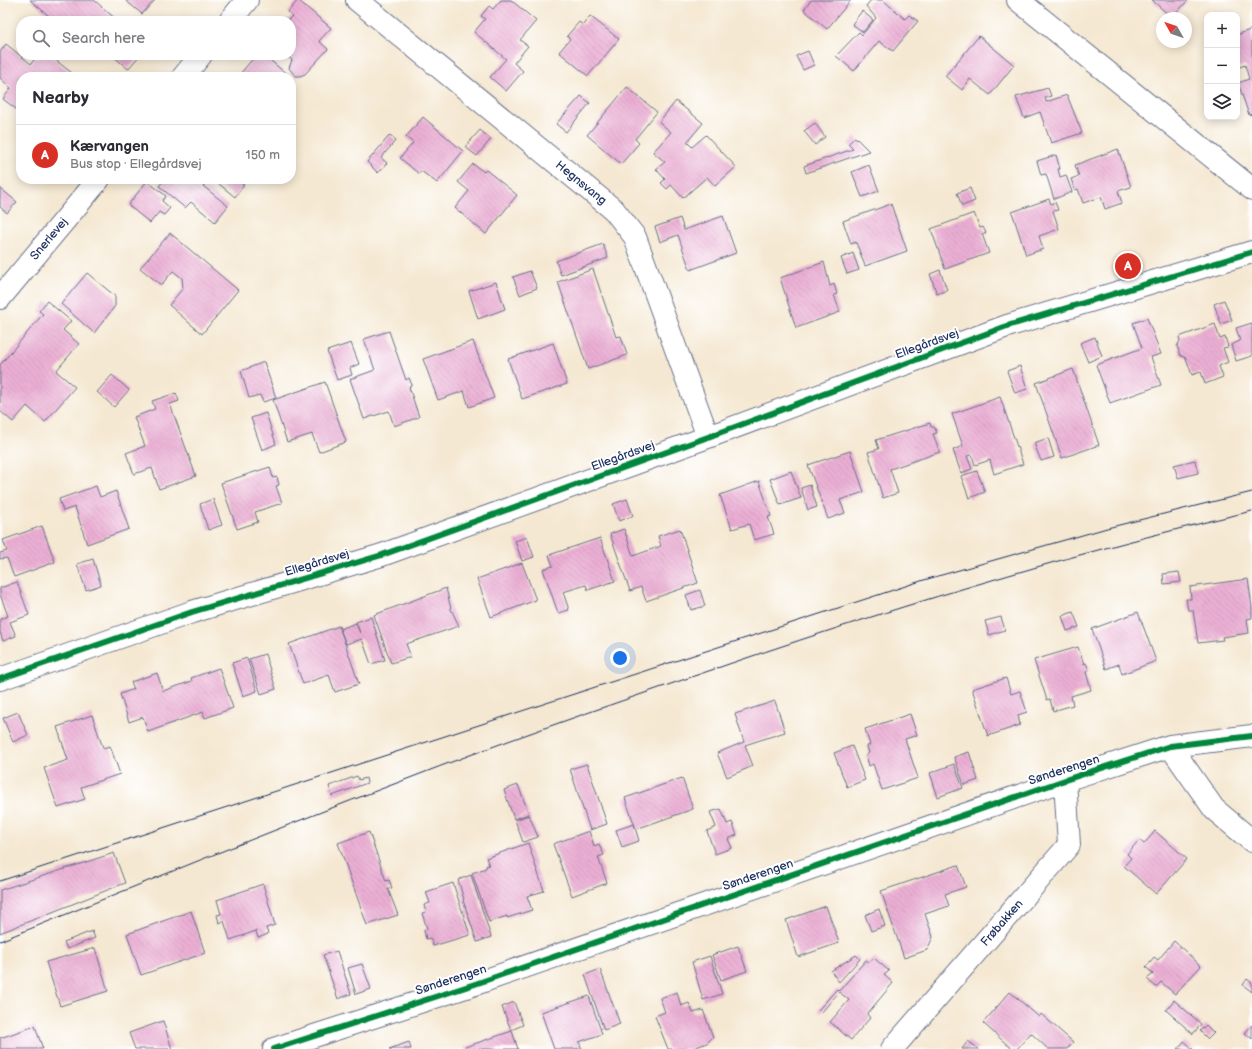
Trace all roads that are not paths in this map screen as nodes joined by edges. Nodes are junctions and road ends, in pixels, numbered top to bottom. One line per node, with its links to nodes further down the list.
1 (247, 0): 4 (street)
2 (357, 0): 11 (street, Hegnsvang)
3 (1018, 0): 8 (street)
4 (234, 16)
5 (197, 60): 6 (street)
6 (187, 72)
7 (95, 184): 10 (street, Snerlevej)
8 (1252, 189)
9 (1252, 252): 11 (street, Ellegårdsvej)
10 (0, 298)
11 (708, 437): 12 (street, Ellegårdsvej)
12 (0, 679)
13 (1252, 736): 14 (street, Sønderengen)
14 (1170, 746): 15 (street, Sønderengen); 16 (street)
15 (1066, 780): 17 (street, Sønderengen); 18 (street, Frøbakken)
16 (1252, 841)
17 (274, 1049)
18 (892, 1049)

